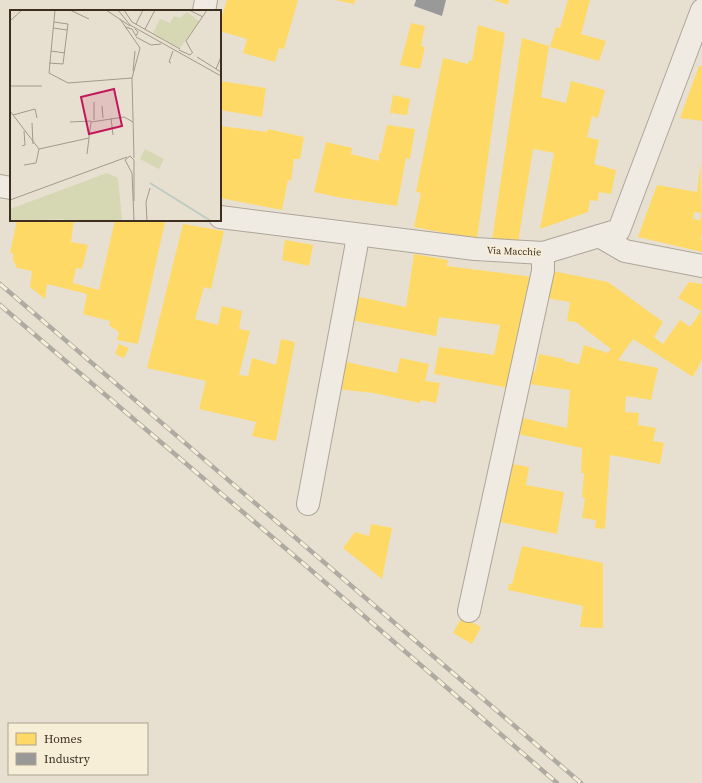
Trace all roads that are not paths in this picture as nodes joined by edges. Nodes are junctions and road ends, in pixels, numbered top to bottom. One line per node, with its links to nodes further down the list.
1 (206, 0): 2 (street)
2 (204, 10)
3 (702, 10): 8 (street, Via Macchie)
4 (0, 186): 5 (street)
5 (10, 188)
6 (221, 217): 7 (street, Via Macchie)
7 (357, 234): 9 (street, Via Macchie); 11 (street)
8 (599, 236): 9 (street, Via Macchie); 10 (street)
9 (543, 253): 12 (street)
10 (702, 266)
11 (308, 504)
12 (469, 611)

